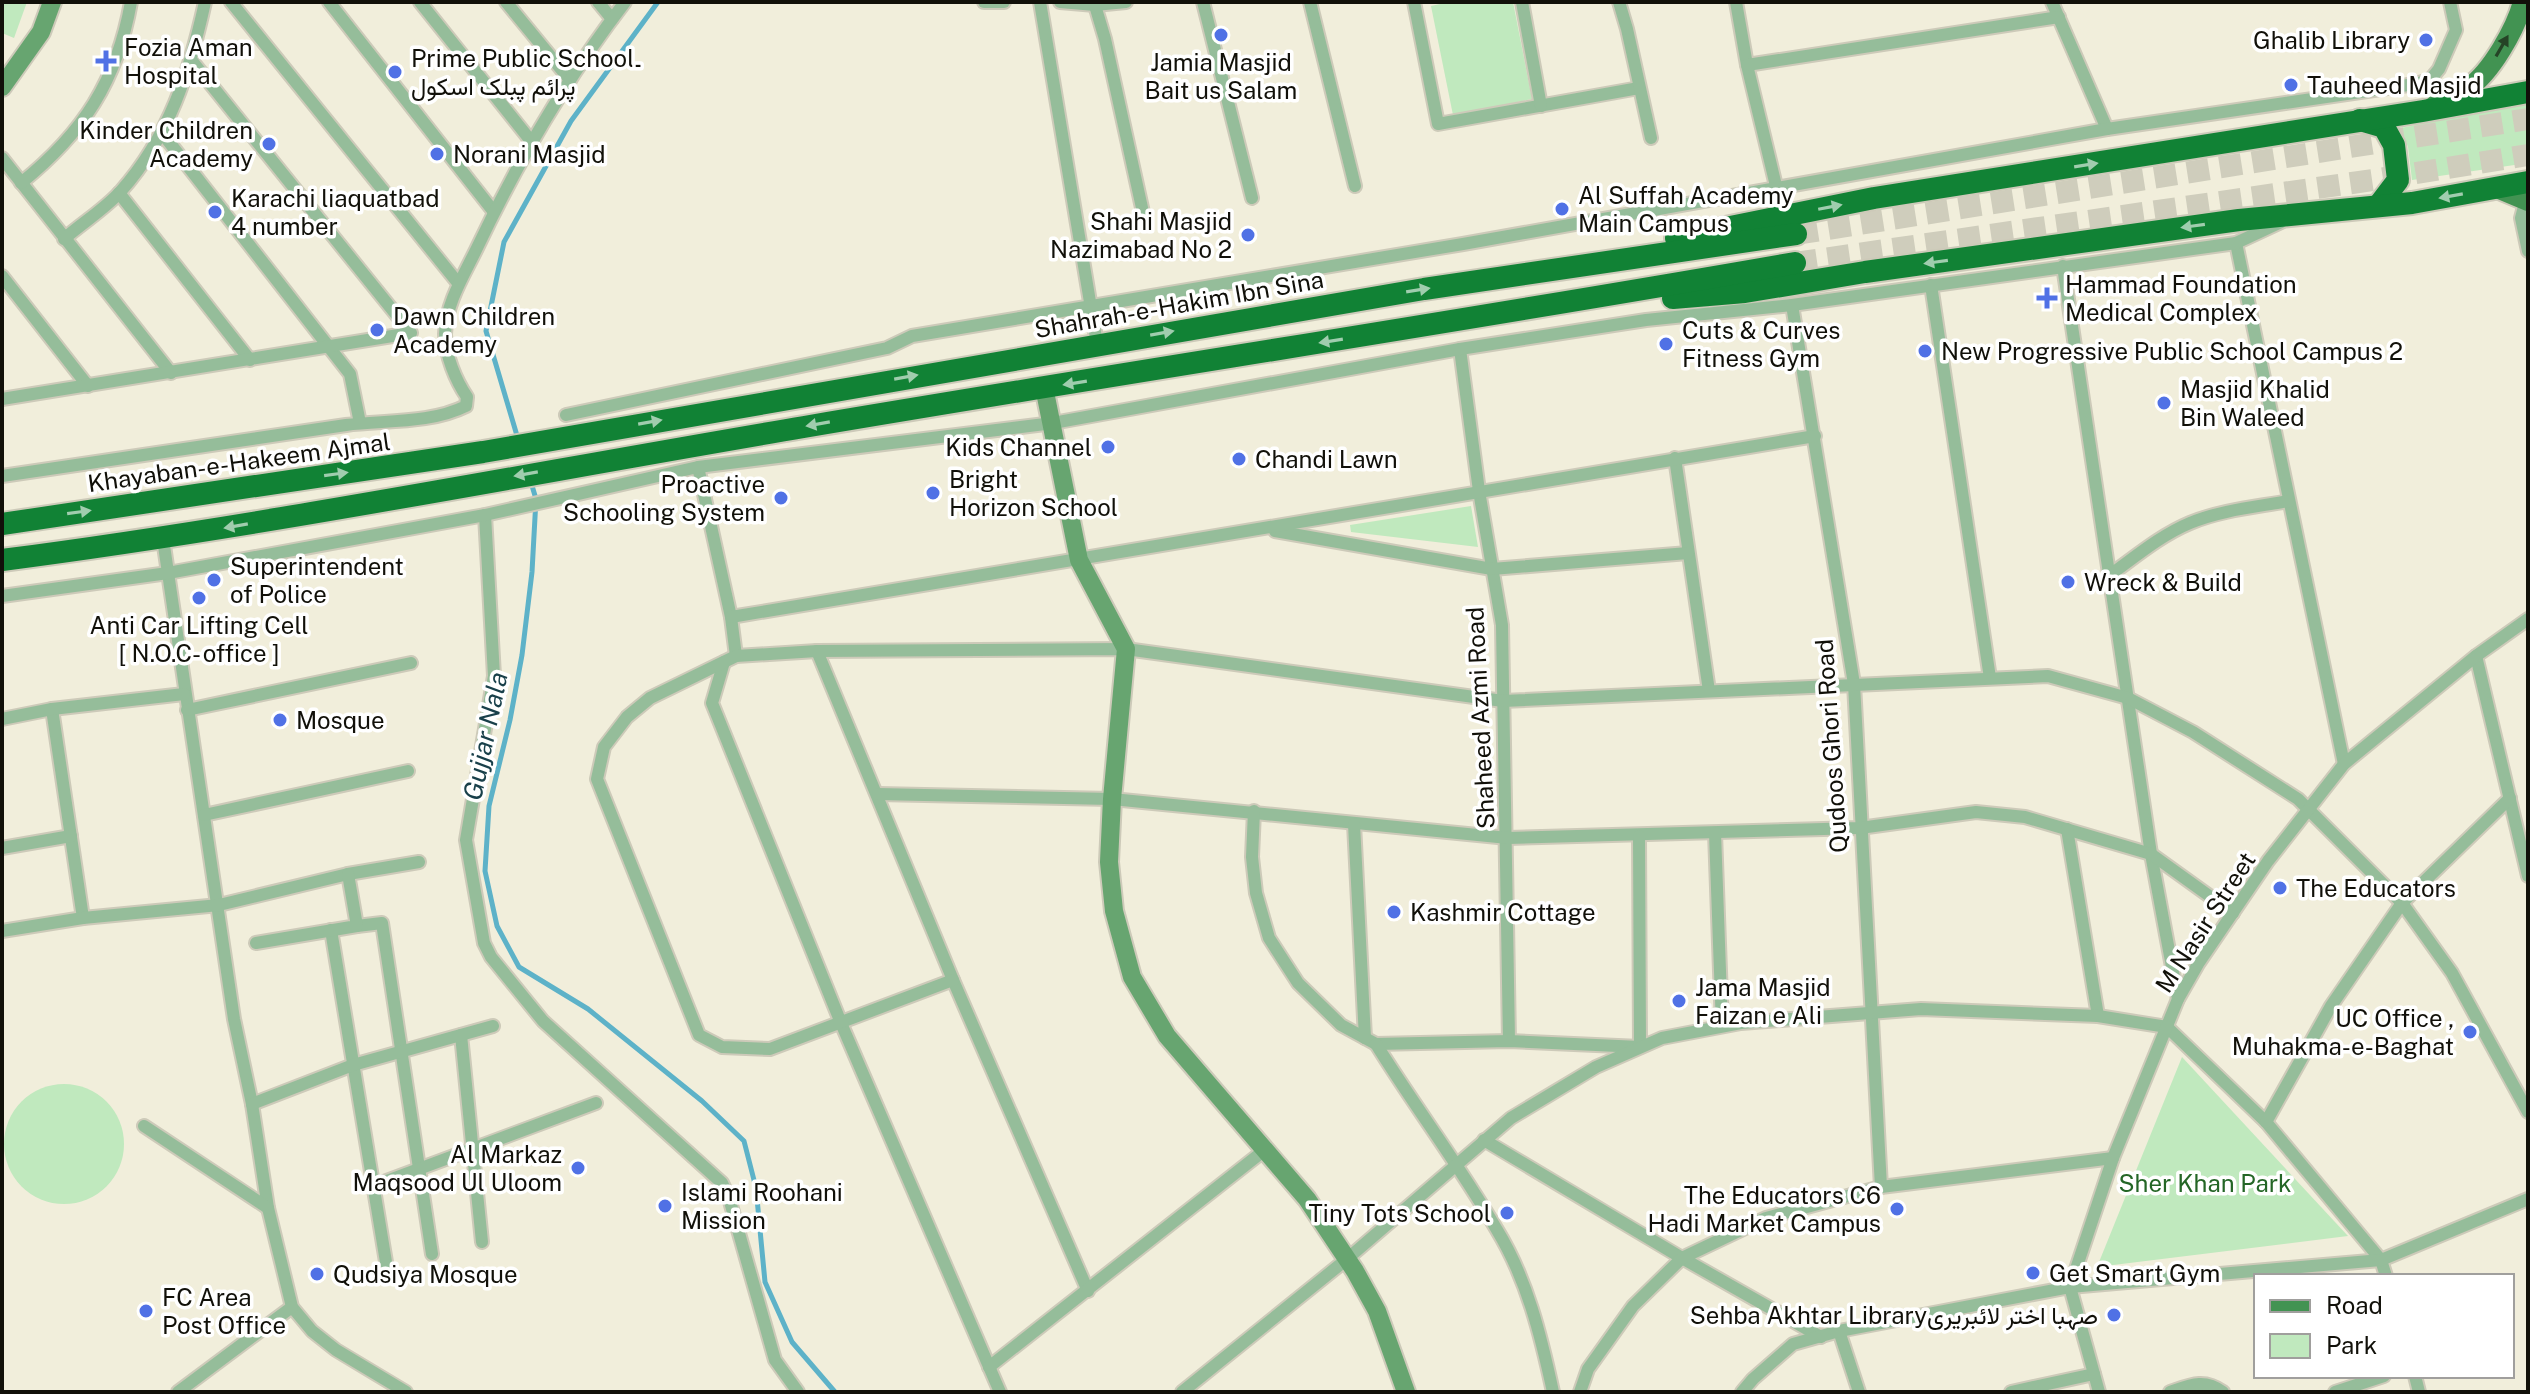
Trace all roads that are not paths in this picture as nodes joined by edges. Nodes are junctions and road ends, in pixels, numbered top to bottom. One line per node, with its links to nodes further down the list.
1 (52, 2): 30 (street)
2 (131, 2): 41 (street)
3 (205, 2): 27 (street)
4 (231, 2): 60 (street)
5 (329, 2): 48 (street)
6 (420, 2): 39 (street)
7 (506, 2): 29 (street)
8 (598, 2): 26 (street)
9 (625, 2): 26 (street)
10 (984, 2): 11 (street)
11 (1004, 2)
12 (1040, 2): 63 (street)
13 (1060, 2): 24 (street)
14 (1126, 2): 24 (street)
15 (1203, 2): 46 (street)
16 (1310, 2): 42 (street)
17 (1414, 2): 33 (street)
18 (1522, 2): 33 (street)
19 (1619, 2): 31 (street)
20 (1736, 2): 28 (street)
21 (2052, 2): 25 (street)
22 (2450, 2): 36 (street)
23 (2523, 2): 34 (main road, one-way to 23)
24 (1094, 4): 51 (street)
25 (2059, 17): 28 (street); 36 (street)
26 (612, 19): 29 (street)
27 (192, 61): 37 (street); 67 (street)
28 (1747, 65): 43 (street)
29 (570, 80): 39 (street)
30 (2, 87)
31 (1639, 88): 33 (street); 38 (street)
32 (2528, 92): 34 (highway)
33 (1541, 106)
34 (2423, 111): 35 (highway)
35 (2359, 120): 47 (highway); 50 (highway, one-way to 35)
36 (2107, 129): 43 (street)
37 (162, 133): 44 (street); 67 (street)
38 (1651, 138)
39 (531, 141): 48 (street)
40 (2, 158): 41 (street)
41 (21, 183): 53 (street)
42 (1355, 186)
43 (1776, 188): 50 (street); 63 (street)
44 (119, 193): 53 (street); 69 (street)
45 (2527, 194): 47 (highway, one-way to 47); 55 (street)
46 (1252, 198)
47 (2379, 205): 49 (highway)
48 (494, 212): 60 (street)
49 (2300, 213): 54 (street); 61 (highway, one-way to 61)
50 (1783, 215): 58 (highway)
51 (1144, 217)
52 (1796, 234): 58 (highway, Shahrah-e-Hakim Ibn Sina)
53 (64, 239): 70 (street)
54 (2236, 243): 57 (street); 83 (street)
55 (2528, 251)
56 (1795, 263): 65 (highway)
57 (2063, 266): 62 (street); 93 (street)
58 (1535, 271): 66 (highway, Shahrah-e-Hakim Ibn Sina, one-way to 58)
59 (2, 276): 71 (street)
60 (458, 283): 74 (street)
61 (1866, 283): 62 (street); 64 (street); 65 (highway)
62 (1931, 285): 102 (street)
63 (1092, 304): 66 (street); 76 (street)
64 (1792, 305): 68 (street); 77 (street, Qudoos Ghori Road)
65 (1532, 309): 72 (highway, one-way to 72)
66 (1097, 344): 76 (highway, Shahrah-e-Hakim Ibn Sina, one-way to 66)
67 (331, 348): 69 (street); 74 (street)
68 (1460, 349): 75 (street); 82 (street, Shaheed Azmi Road)
69 (250, 360): 70 (street)
70 (171, 373): 71 (street)
71 (88, 386): 73 (street)
72 (1044, 387): 75 (street); 87 (highway, one-way to 87)
73 (4, 396)
74 (360, 423): 81 (street)
75 (1053, 423): 80 (street); 90 (street)
76 (570, 425): 78 (highway, Shahrah-e-Hakim Ibn Sina)
77 (1815, 436): 79 (street); 103 (street, Qudoos Ghori Road)
78 (483, 452): 85 (highway, Khayaban-e-Hakeem Ajmal, one-way to 78)
79 (1675, 458): 82 (street); 88 (street)
80 (698, 467): 84 (street); 95 (street)
81 (2, 476)
82 (1479, 491): 86 (street); 91 (street, Shaheed Azmi Road)
83 (2289, 501): 93 (street); 111 (street)
84 (485, 515): 92 (street); 186 (street)
85 (2, 524)
86 (1264, 529): 90 (street); 91 (street)
87 (163, 539): 89 (highway); 92 (street)
88 (1688, 553): 91 (street); 104 (street)
89 (2, 560)
90 (1079, 560): 95 (street); 97 (street)
91 (1492, 569): 107 (street, Shaheed Azmi Road)
92 (168, 573): 94 (street); 105 (street)
93 (2110, 575): 106 (street)
94 (2, 596)
95 (731, 617): 100 (street)
96 (2528, 619): 99 (street, M Nasir Street)
97 (1126, 649): 98 (street); 107 (street); 115 (street)
98 (817, 651): 100 (street); 113 (street)
99 (2476, 656): 111 (street, M Nasir Street); 114 (street)
100 (730, 659): 143 (street); 143 (street)
101 (411, 663): 109 (street)
102 (1990, 678): 103 (street); 106 (street)
103 (1854, 684): 104 (street); 120 (street, Qudoos Ghori Road)
104 (1709, 691): 107 (street)
105 (184, 694): 108 (street); 109 (street)
106 (2128, 698): 116 (street); 127 (street)
107 (1503, 701): 125 (street, Shaheed Azmi Road)
108 (52, 709): 110 (street); 123 (street)
109 (187, 710): 118 (street)
110 (2, 719)
111 (2344, 764): 116 (street, M Nasir Street)
112 (408, 771): 118 (street)
113 (878, 794): 115 (street); 139 (street)
114 (2510, 798): 130 (street); 131 (street)
115 (1112, 799): 117 (street); 159 (street)
116 (2309, 809): 131 (street); 133 (street, M Nasir Street)
117 (1254, 811): 119 (street); 148 (street)
118 (204, 815): 132 (street)
119 (1354, 824): 125 (street); 148 (street)
120 (1860, 828): 121 (street); 122 (street); 141 (street, Qudoos Ghori Road)
121 (2067, 829): 127 (street); 142 (street)
122 (1715, 833): 124 (street); 145 (street)
123 (71, 836): 126 (street); 134 (street)
124 (1639, 836): 125 (street); 150 (street)
125 (1508, 838): 149 (street, Shaheed Azmi Road)
126 (2, 848)
127 (2151, 854): 133 (street); 140 (street)
128 (419, 862): 129 (street)
129 (348, 874): 132 (street); 135 (street)
130 (2528, 876)
131 (2402, 903): 155 (street); 156 (street)
132 (219, 905): 134 (street); 154 (street)
133 (2233, 913): 140 (street, M Nasir Street)
134 (83, 918): 137 (street)
135 (357, 926): 136 (street); 151 (street)
136 (331, 930): 138 (street); 152 (street)
137 (2, 931)
138 (256, 943)
139 (953, 980): 143 (street); 176 (street)
140 (2178, 999): 146 (street, M Nasir Street)
141 (1871, 1013): 142 (street); 145 (street); 165 (street, Qudoos Ghori Road)
142 (2098, 1016): 146 (street)
143 (841, 1023): 180 (street)
144 (493, 1026): 147 (street)
145 (1722, 1026): 150 (street)
146 (2167, 1027): 156 (street, M Nasir Street); 161 (street)
147 (461, 1035): 151 (street); 160 (street)
148 (1370, 1041): 149 (street); 162 (street)
149 (1509, 1041): 150 (street)
150 (1640, 1047): 158 (street)
151 (402, 1051): 152 (street); 163 (street)
152 (353, 1065): 154 (street); 164 (street)
153 (596, 1103): 160 (street)
154 (252, 1104): 167 (street)
155 (2528, 1112)
156 (2266, 1122): 172 (street, M Nasir Street)
157 (144, 1126): 167 (street)
158 (1484, 1140): 162 (street); 170 (street)
159 (1266, 1149): 171 (street); 176 (street)
160 (473, 1150): 163 (street); 168 (street)
161 (2113, 1158): 165 (street); 175 (street)
162 (1454, 1166): 171 (street); 190 (street)
163 (419, 1169): 164 (street); 169 (street)
164 (373, 1186): 173 (street)
165 (1881, 1187): 170 (street)
166 (2528, 1199): 172 (street)
167 (268, 1208): 177 (street)
168 (482, 1242)
169 (432, 1254)
170 (1682, 1258): 179 (street); 191 (street)
171 (1347, 1259): 188 (street); 189 (street)
172 (2381, 1260): 174 (street, M Nasir Street); 175 (street)
173 (387, 1268)
174 (2385, 1274)
175 (2070, 1287): 178 (street); 181 (street)
176 (1088, 1291): 180 (street)
177 (292, 1307): 183 (street); 185 (street)
178 (1839, 1331): 179 (street); 193 (street)
179 (1821, 1337): 192 (street)
180 (989, 1367): 187 (street)
181 (2094, 1374): 194 (street); 195 (street)
182 (2378, 1378): 198 (street)
183 (194, 1387): 184 (street)
184 (178, 1392)
185 (406, 1392)
186 (798, 1392)
187 (1000, 1392)
188 (1182, 1392)
189 (1406, 1392)
190 (1553, 1392)
191 (1580, 1392)
192 (1742, 1392)
193 (1859, 1392)
194 (2011, 1392)
195 (2099, 1392)
196 (2170, 1392): 197 (street)
197 (2223, 1392)
198 (2335, 1392)

